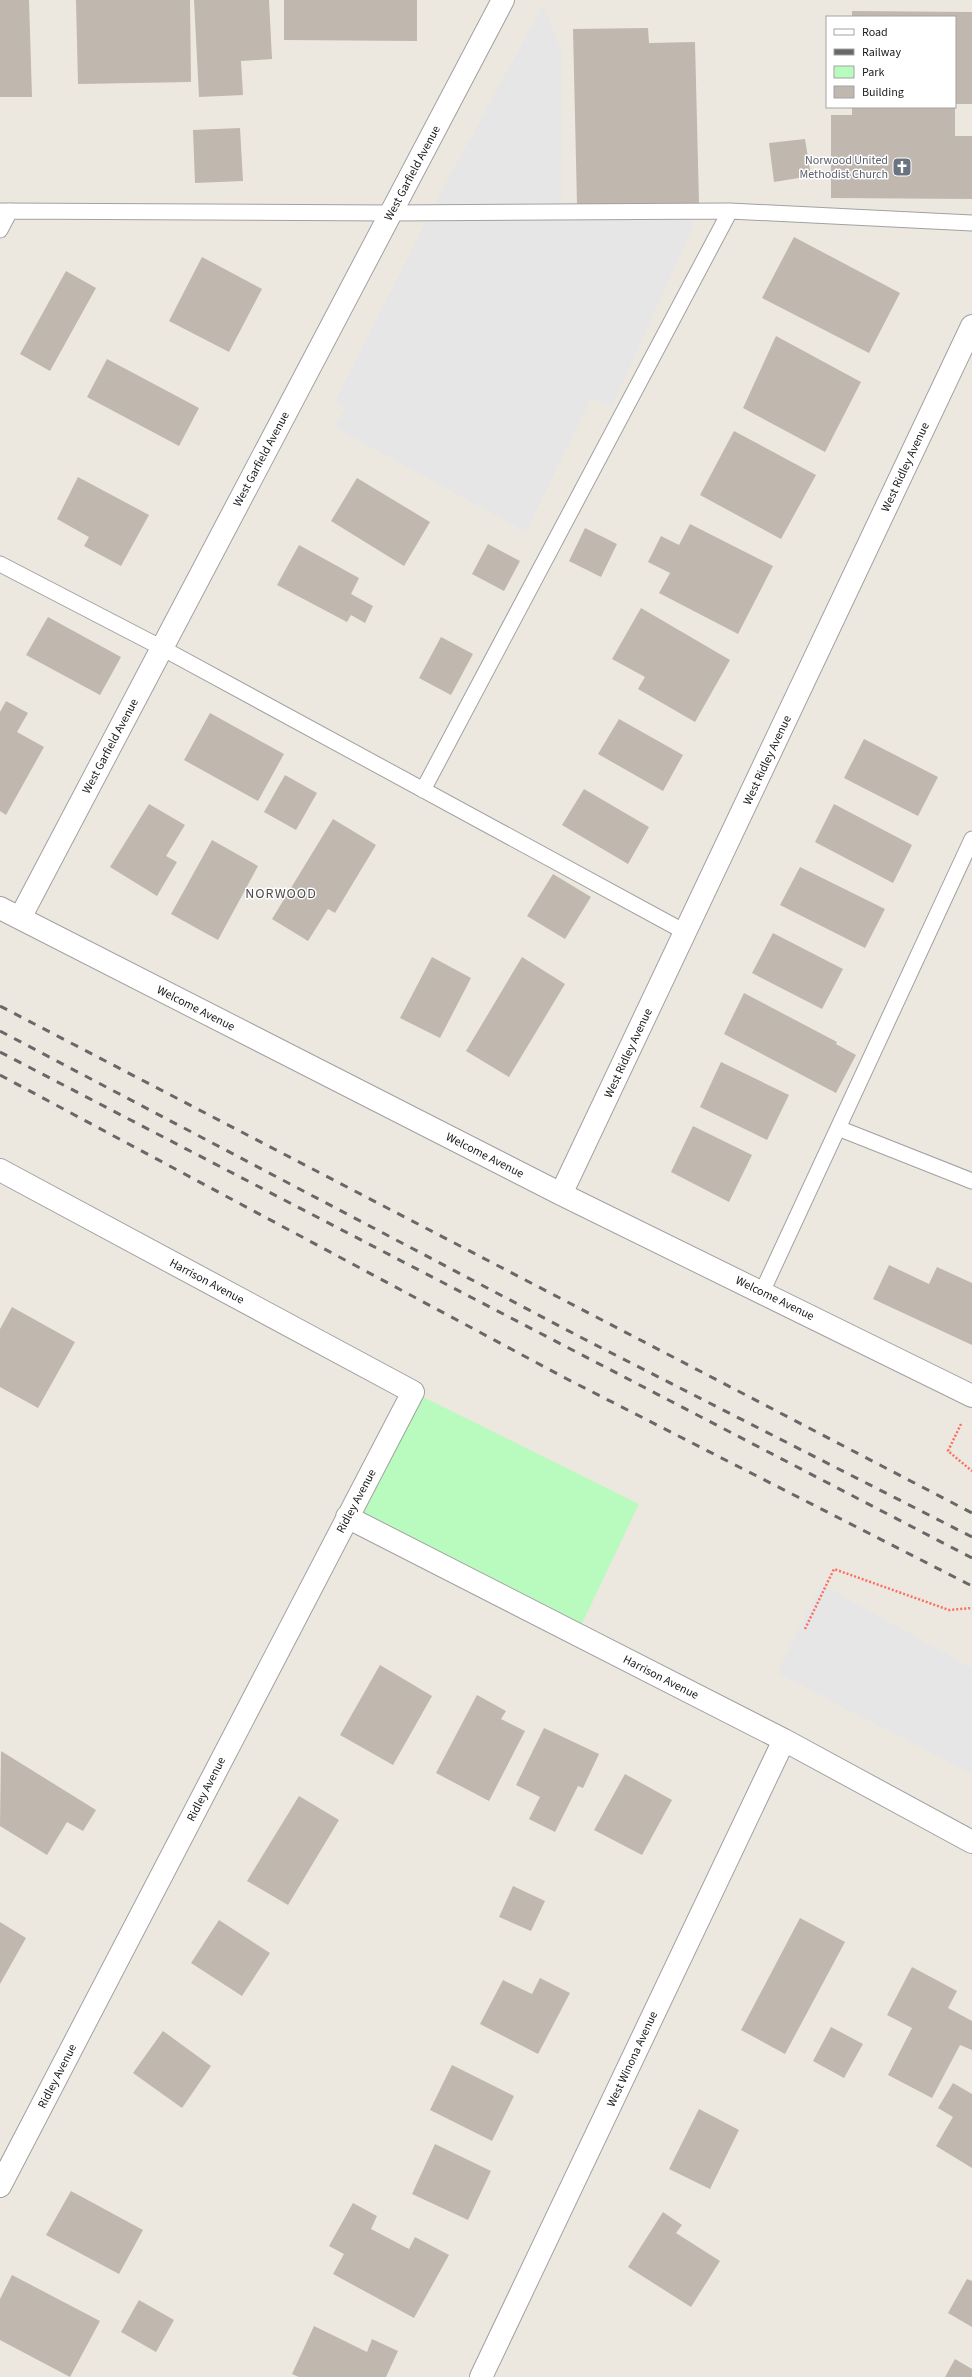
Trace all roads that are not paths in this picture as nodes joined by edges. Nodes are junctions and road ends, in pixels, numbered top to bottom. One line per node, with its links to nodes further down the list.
1 (503, 0): 4 (street, West Garfield Avenue)
2 (5, 211): 4 (lane); 6 (lane)
3 (730, 211): 4 (lane); 5 (lane); 10 (lane)
4 (391, 213): 9 (street, West Garfield Avenue)
5 (972, 223)
6 (0, 230)
7 (972, 326): 14 (street, West Ridley Avenue)
8 (0, 564): 9 (lane)
9 (162, 648): 10 (lane); 13 (street, West Garfield Avenue)
10 (423, 790): 14 (lane)
11 (972, 839): 15 (lane)
12 (0, 908): 13 (street, Welcome Avenue)
13 (20, 918): 18 (street, Welcome Avenue)
14 (685, 932): 18 (street, West Ridley Avenue)
15 (838, 1128): 17 (lane); 19 (lane)
16 (0, 1170): 20 (street, Harrison Avenue)
17 (972, 1181)
18 (561, 1194): 19 (street, Welcome Avenue)
19 (762, 1292): 21 (street, Welcome Avenue)
20 (413, 1392): 22 (street, Ridley Avenue)
21 (972, 1396)
22 (347, 1517): 23 (street, Harrison Avenue); 25 (street, Ridley Avenue)
23 (784, 1740): 24 (street, Harrison Avenue); 26 (street, West Winona Avenue)
24 (972, 1842)
25 (0, 2186)
26 (481, 2377)

